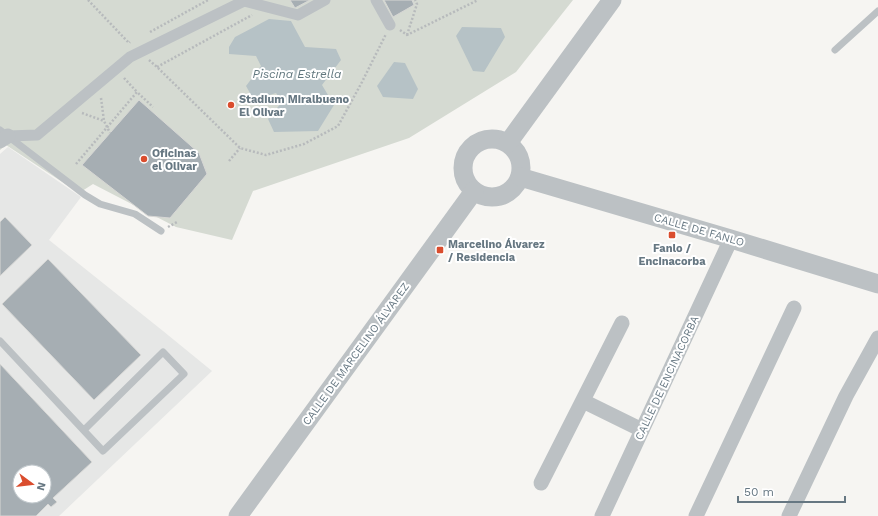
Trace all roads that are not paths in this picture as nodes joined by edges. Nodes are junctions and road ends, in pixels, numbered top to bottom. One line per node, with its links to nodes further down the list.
1 (326, 0): 4 (street)
2 (376, 0): 6 (street)
3 (612, 0): 9 (street)
4 (245, 1): 8 (street)
5 (878, 11): 7 (lane)
6 (390, 25)
7 (835, 50)
8 (3, 136): 12 (lane)
9 (508, 143): 10 (street); 11 (street)
10 (520, 177): 11 (street); 13 (street, CALLE DE FANLO)
11 (474, 192): 23 (street, CALLE DE MARCELINO ÁLVAREZ)
12 (161, 231)
13 (732, 239): 14 (street, CALLE DE FANLO); 21 (street, CALLE DE ENCINACORBA)
14 (878, 284)
15 (794, 308): 25 (street)
16 (622, 323): 19 (street)
17 (878, 338): 26 (street)
18 (0, 341): 20 (lane)
19 (583, 401): 21 (street); 22 (street)
20 (84, 430): 20 (lane)
21 (642, 430): 24 (street, CALLE DE ENCINACORBA)
22 (541, 483)
23 (238, 516)
24 (602, 516)
25 (696, 516)
26 (789, 516)

